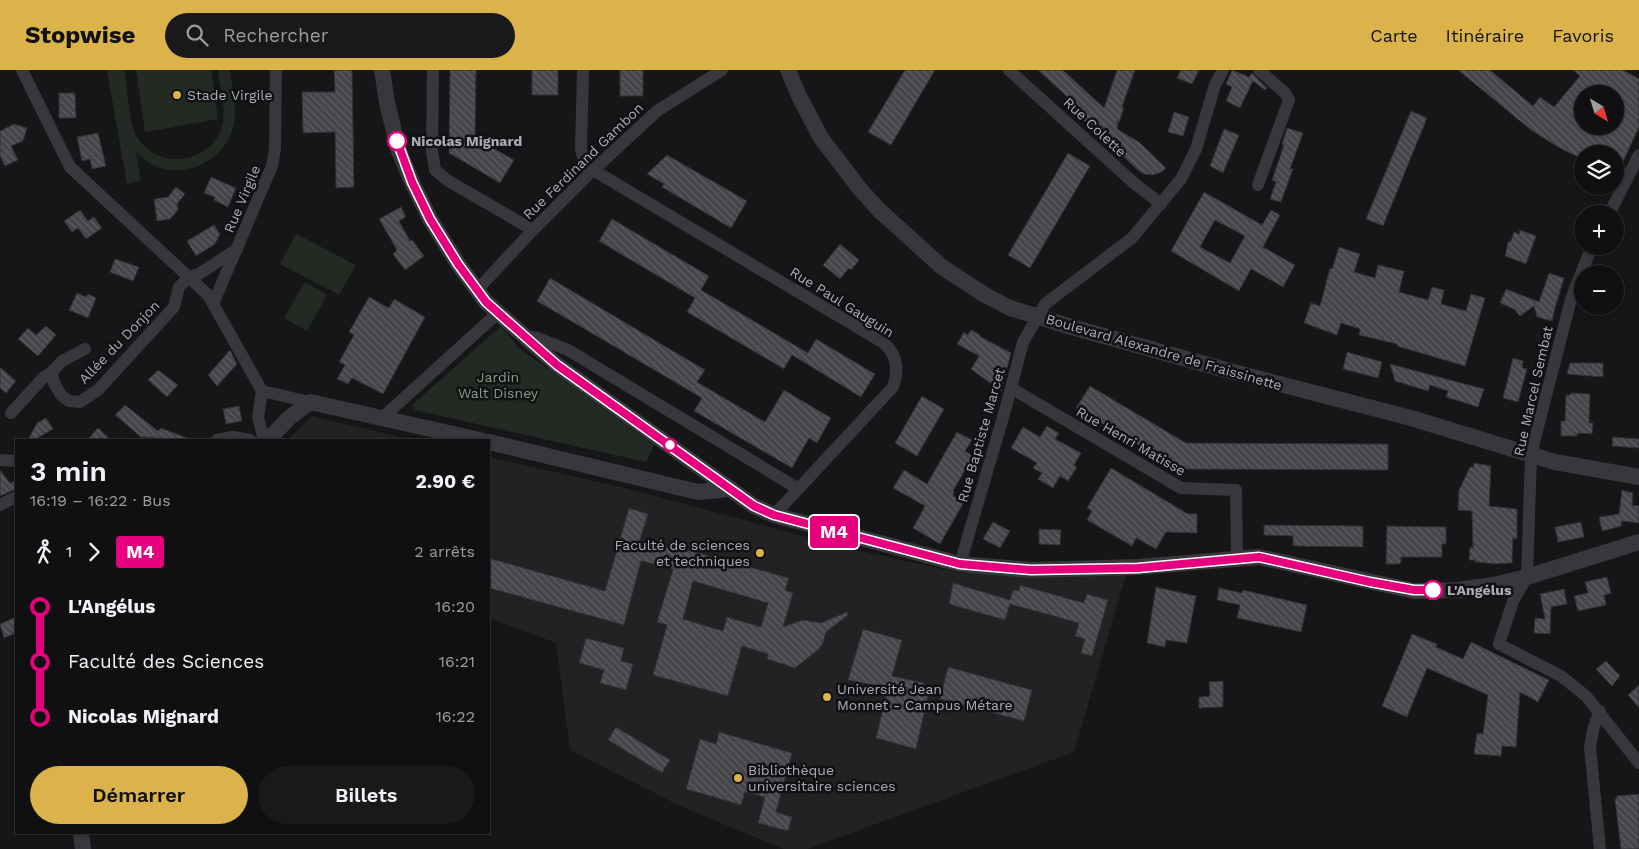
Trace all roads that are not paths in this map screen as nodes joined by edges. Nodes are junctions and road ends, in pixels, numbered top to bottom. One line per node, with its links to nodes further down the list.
1 (276, 70): 17 (street, Rue Virgile)
2 (382, 70): 20 (street)
3 (433, 70): 16 (street)
4 (583, 70): 12 (street)
5 (722, 70): 12 (street, Rue Ferdinand Gambon)
6 (788, 70): 23 (street, Boulevard Alexandre de Fraissinette)
7 (1009, 70): 14 (street, Rue Colette)
8 (1224, 70): 14 (street, Rue Baptiste Marcet)
9 (1259, 70): 13 (street)
10 (25, 72): 19 (street)
11 (1639, 155): 15 (street)
12 (591, 172): 16 (street, Rue Ferdinand Gambon); 44 (street, Rue Paul Gauguin)
13 (1258, 185)
14 (1161, 204): 23 (street, Rue Baptiste Marcet)
15 (1613, 205)
16 (533, 230): 20 (street, Rue Ferdinand Gambon)
17 (237, 249): 19 (street, Rue Virgile); 21 (street, Rue Virgile)
18 (1588, 255): 38 (street, Rue Marcel Sembat)
19 (189, 277): 21 (street); 26 (street, Allée du Donjon)
20 (477, 290): 22 (street)
21 (213, 304): 28 (street)
22 (499, 312): 24 (street); 31 (street)
23 (1037, 316): 27 (street, Rue Baptiste Marcet); 38 (street, Boulevard Alexandre de Fraissinette)
24 (524, 336): 41 (street); 44 (street)
25 (85, 349): 26 (street, Allée du Donjon)
26 (52, 372): 30 (street)
27 (1011, 388): 50 (street, Rue Henri Matisse); 51 (street, Rue Baptiste Marcet)
28 (262, 391): 29 (street); 34 (street)
29 (310, 402): 31 (street); 35 (street)
30 (11, 413)
31 (382, 418): 36 (street)
32 (222, 439): 33 (street)
33 (244, 439)
34 (266, 439)
35 (267, 439)
36 (476, 439)
37 (490, 442): 43 (street)
38 (1531, 456): 42 (street, Boulevard Alexandre de Fraissinette); 52 (street, Rue Marcel Sembat)
39 (0, 460): 40 (street)
40 (15, 461)
41 (711, 476): 43 (street); 45 (street)
42 (1639, 478)
43 (677, 486): 45 (street)
44 (797, 488): 48 (street, Rue Paul Gauguin)
45 (731, 489): 48 (street)
46 (15, 498): 47 (street)
47 (0, 505)
48 (774, 515): 51 (street)
49 (1639, 542): 52 (street)
50 (1237, 559): 51 (street); 52 (street)
51 (960, 564)
52 (1527, 577): 53 (street)
53 (1600, 711): 54 (street); 57 (street)
54 (1639, 762)
55 (82, 834): 56 (street)
56 (83, 849)
57 (1600, 849)

